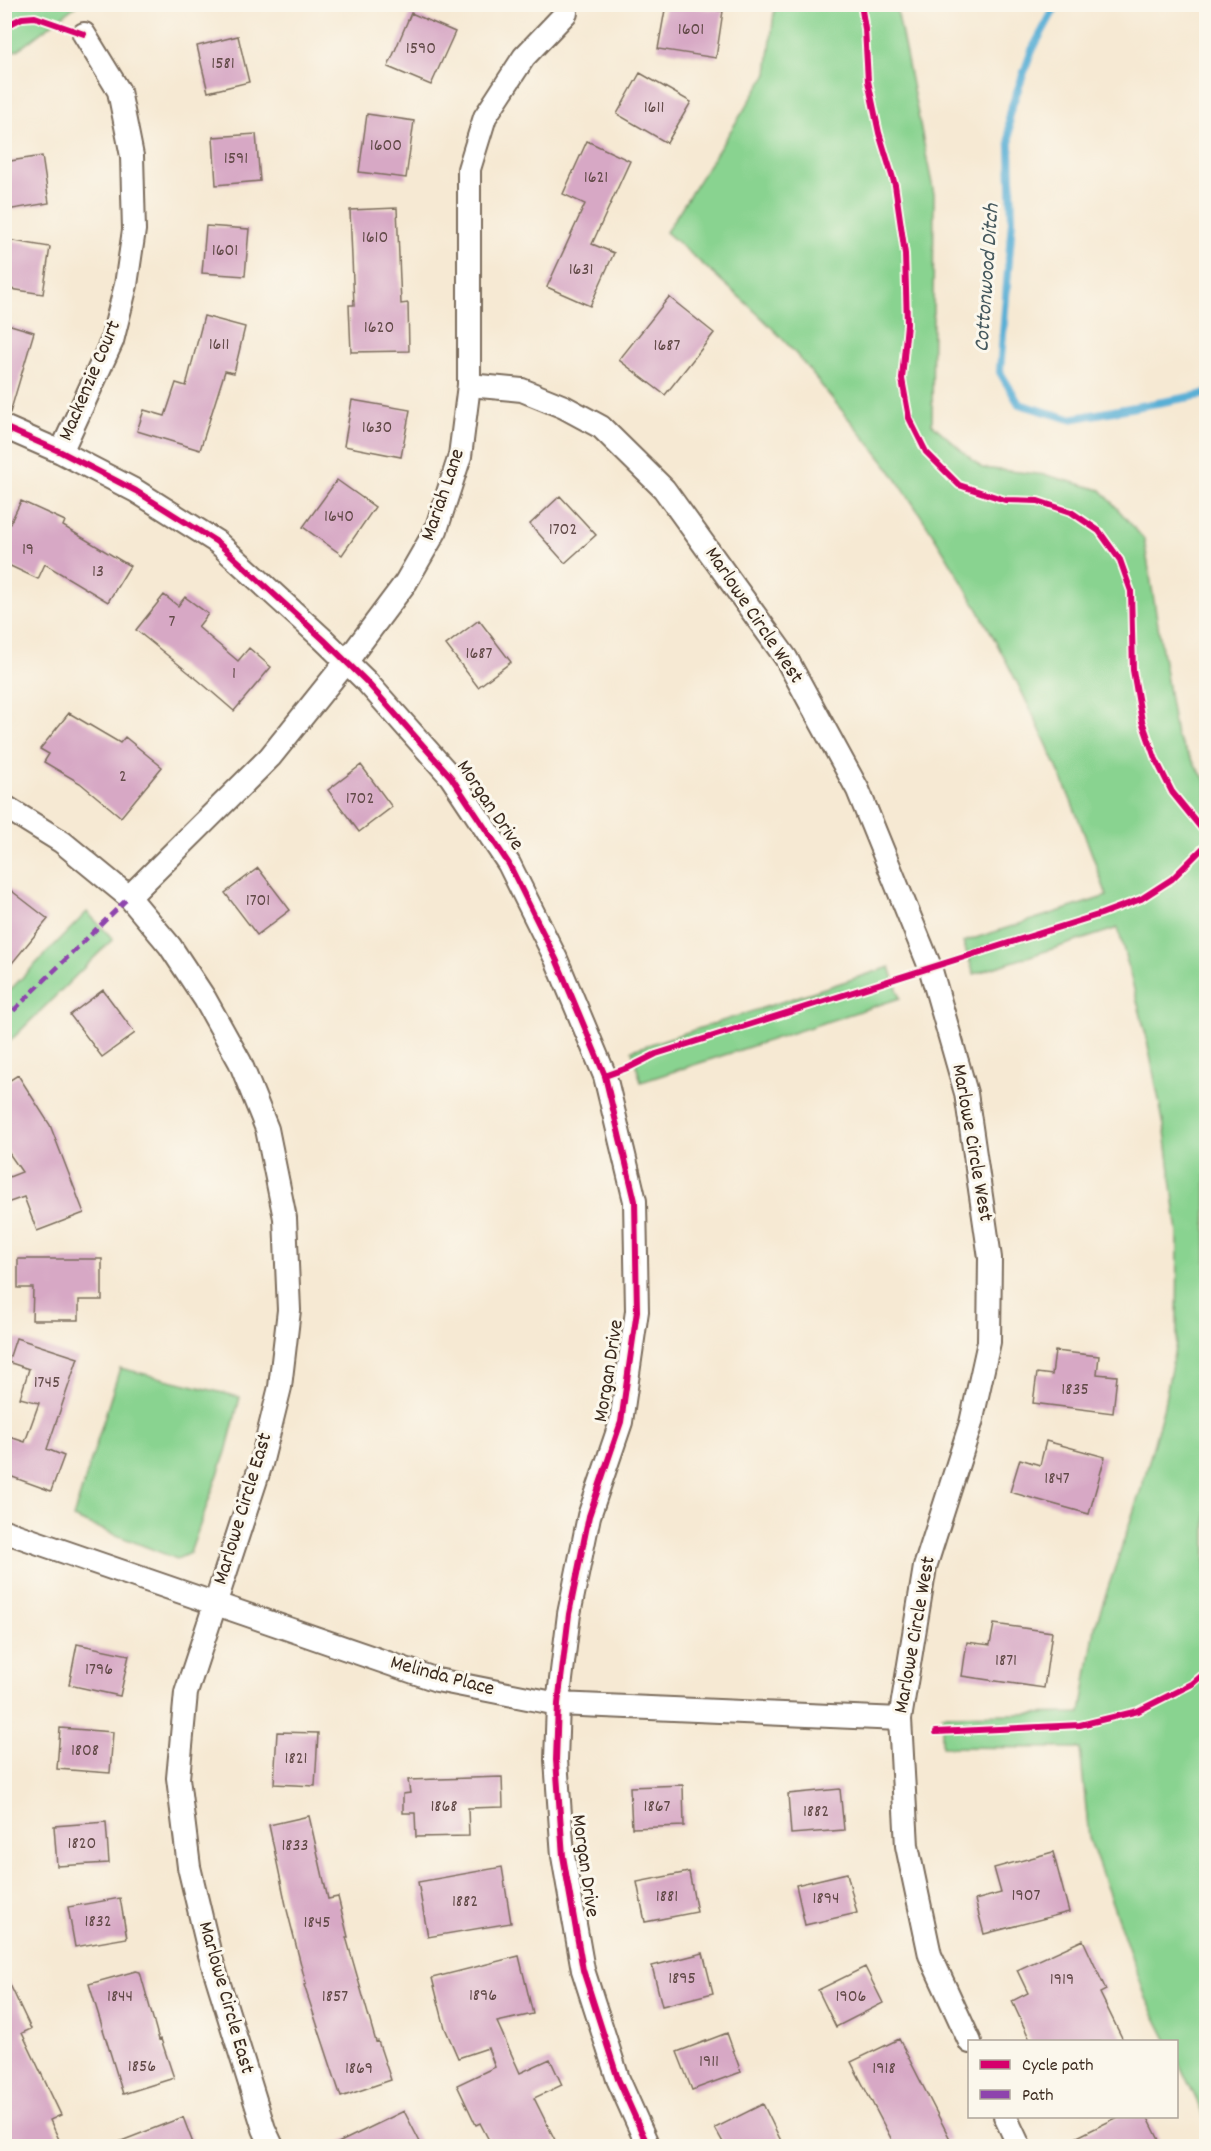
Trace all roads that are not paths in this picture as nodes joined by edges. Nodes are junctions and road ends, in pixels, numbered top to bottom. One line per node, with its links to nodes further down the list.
1 (566, 13): 3 (street, Mariah Lane)
2 (84, 34): 5 (street, Mackenzie Court)
3 (470, 385): 6 (street, Mariah Lane); 12 (street, Marlowe Circle West)
4 (4, 427): 5 (street, Morgan Drive)
5 (61, 452): 6 (street, Morgan Drive)
6 (347, 662): 8 (street, Mariah Lane); 11 (street, Morgan Drive)
7 (4, 806): 8 (street, Marlowe Circle East)
8 (129, 897): 10 (street, Marlowe Circle East)
9 (4, 1531): 10 (street, Melinda Place)
10 (214, 1604): 11 (street, Melinda Place); 15 (street, Marlowe Circle East)
11 (558, 1704): 12 (street, Melinda Place); 16 (street, Morgan Drive)
12 (900, 1719): 13 (street, Marlowe Circle West)
13 (968, 2040)
14 (1006, 2118): 17 (street)
15 (272, 2146)
16 (648, 2146)
17 (1020, 2146)

